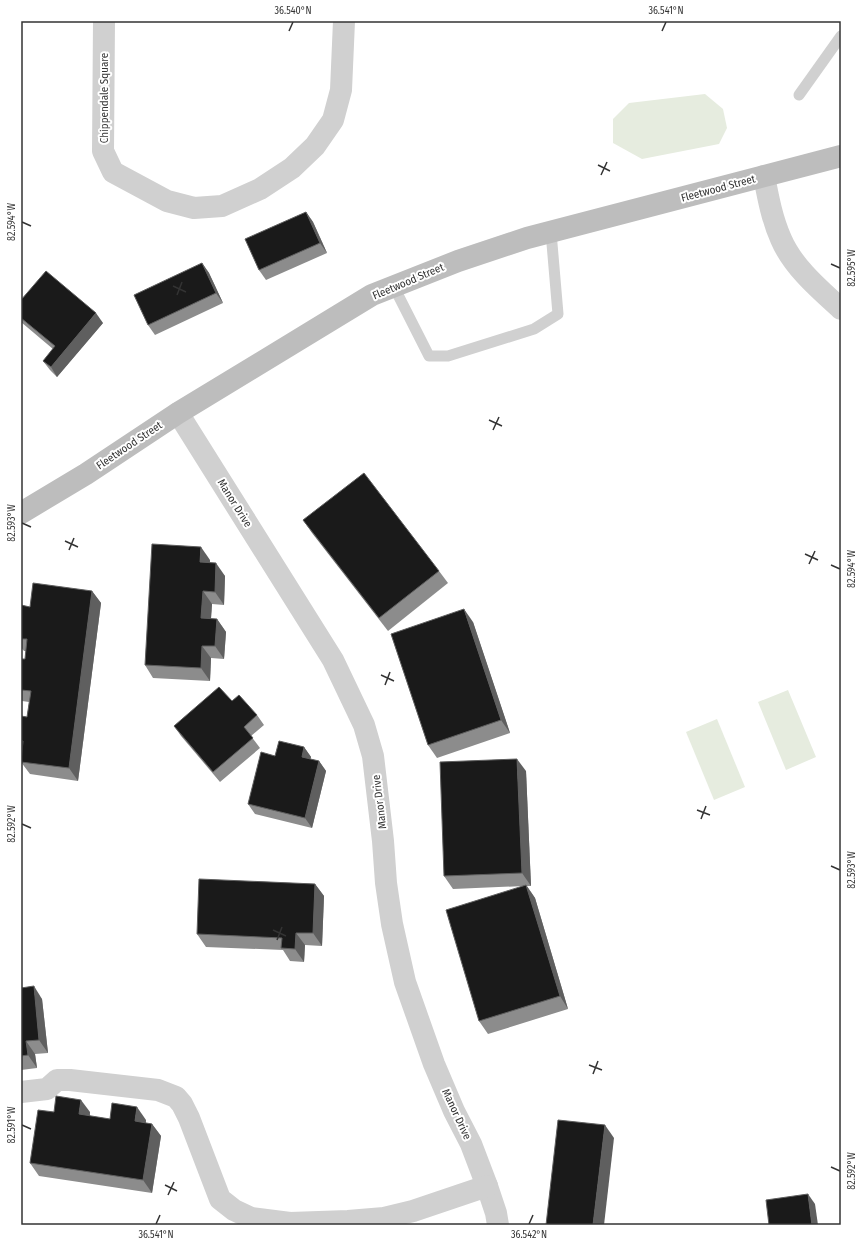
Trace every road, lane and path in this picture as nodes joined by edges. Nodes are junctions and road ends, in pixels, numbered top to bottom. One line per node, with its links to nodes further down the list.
1 (104, 21): 2 (street, Chippendale Square)
2 (344, 21)
3 (841, 36): 4 (lane)
4 (798, 95)
5 (841, 156): 6 (street, Fleetwood Street)
6 (764, 176): 7 (street, Fleetwood Street); 9 (street)
7 (551, 232): 8 (street, Fleetwood Street); 8 (lane)
8 (394, 287): 10 (street, Fleetwood Street)
9 (841, 309)
10 (178, 413): 11 (street, Fleetwood Street); 13 (street, Manor Drive)
11 (21, 513)
12 (21, 1092): 13 (street)
13 (487, 1186): 14 (street, Manor Drive)
14 (498, 1225)

